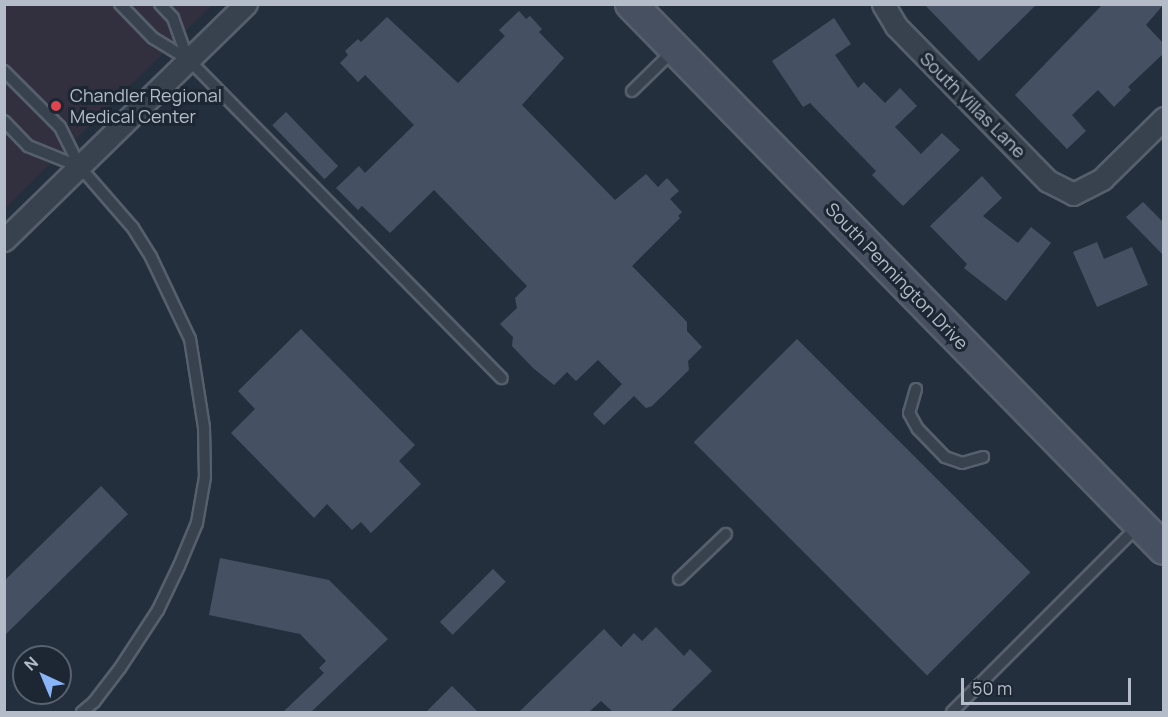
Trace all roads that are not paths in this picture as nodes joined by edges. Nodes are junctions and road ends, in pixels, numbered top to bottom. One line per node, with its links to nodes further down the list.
1 (120, 4): 7 (lane)
2 (160, 4): 7 (lane)
3 (246, 4): 7 (street)
4 (631, 4): 6 (street, South Pennington Drive)
5 (884, 4): 10 (street, South Villas Lane)
6 (675, 49): 9 (lane); 17 (street, South Pennington Drive)
7 (189, 60): 12 (street); 14 (lane)
8 (4, 71): 12 (lane)
9 (632, 91)
10 (1164, 118)
11 (4, 121): 12 (lane)
12 (80, 166): 13 (street); 21 (lane)
13 (4, 240)
14 (502, 378)
15 (916, 389): 16 (lane)
16 (983, 457)
17 (1139, 524): 19 (street, South Pennington Drive); 22 (lane)
18 (726, 534): 20 (lane)
19 (1164, 549)
20 (680, 579)
21 (82, 712)
22 (952, 712)

